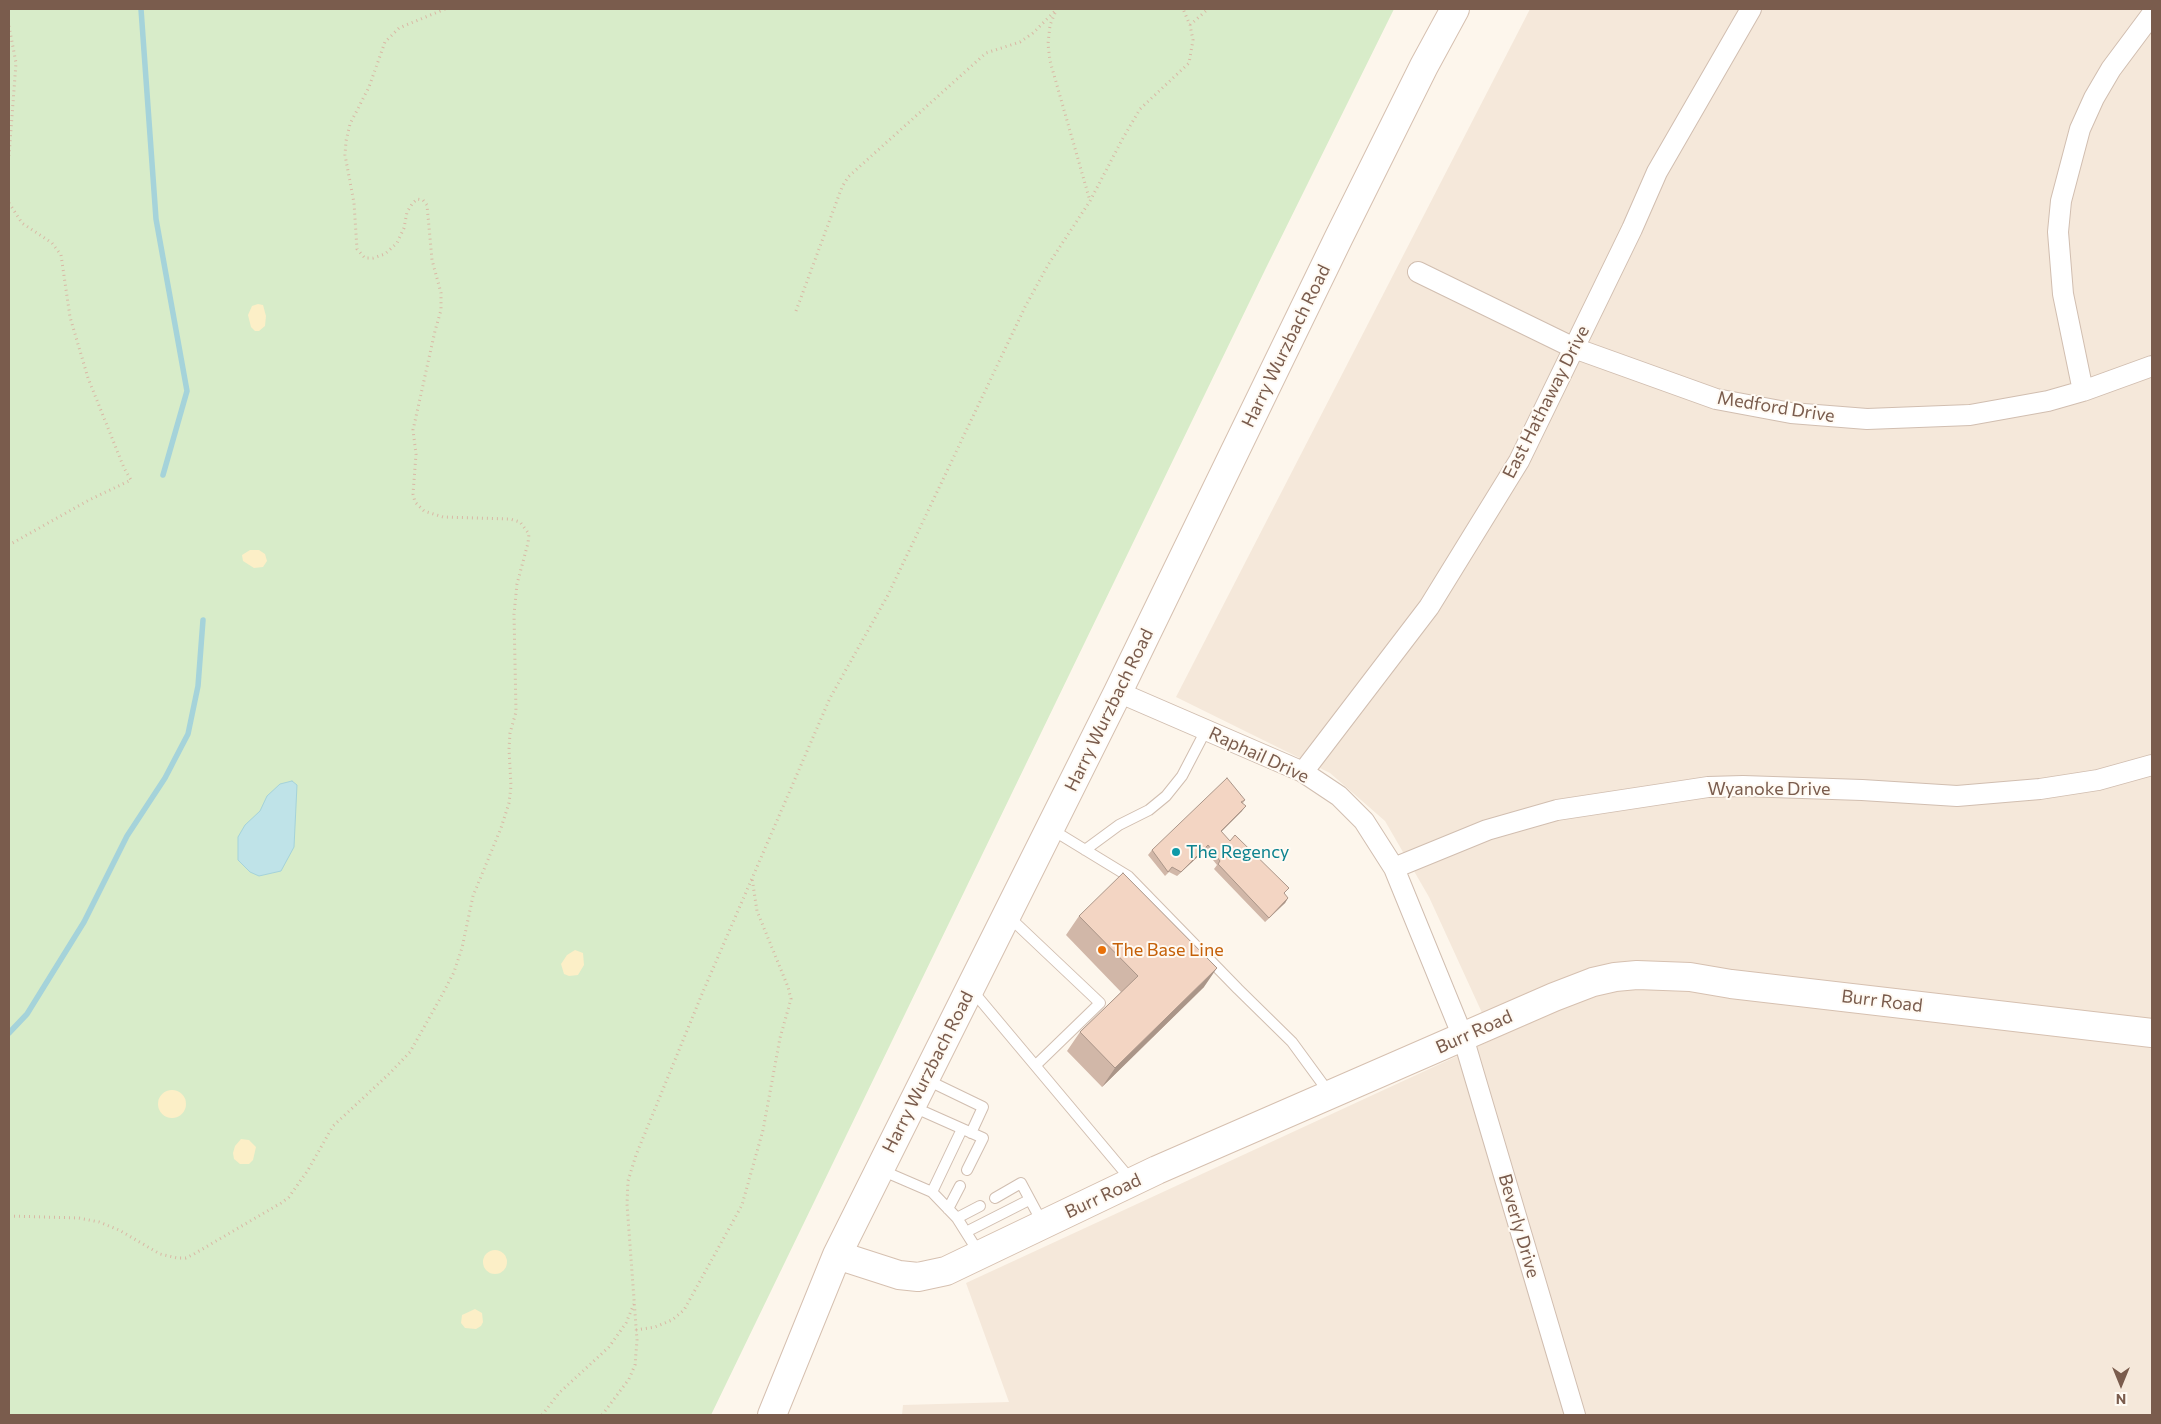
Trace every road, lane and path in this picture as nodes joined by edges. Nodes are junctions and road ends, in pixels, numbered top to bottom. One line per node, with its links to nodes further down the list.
1 (445, 9): 45 (path)
2 (1056, 9): 11 (path); 14 (path)
3 (1183, 9): 8 (path)
4 (1208, 9): 8 (path)
5 (1455, 9): 19 (main road, Harry Wurzbach Road)
6 (1751, 9): 15 (street, East Hathaway Drive)
7 (2152, 14): 17 (street)
8 (1190, 25): 11 (path)
9 (9, 26): 10 (path)
10 (9, 156)
11 (1090, 201): 26 (path)
12 (9, 203): 18 (path)
13 (1418, 272): 15 (street, Medford Drive)
14 (796, 311)
15 (1574, 348): 17 (street, Medford Drive); 22 (street, East Hathaway Drive)
16 (2152, 366): 17 (street, Medford Drive)
17 (2083, 391)
18 (9, 545)
19 (1118, 692): 20 (street, Raphail Drive); 23 (main road, Harry Wurzbach Road)
20 (1206, 730): 22 (street, Raphail Drive); 24 (lane)
21 (2152, 765): 25 (street, Wyanoke Drive)
22 (1302, 772): 25 (street, Raphail Drive)
23 (1050, 828): 24 (lane); 27 (main road, Harry Wurzbach Road)
24 (1085, 850): 33 (lane)
25 (1394, 868): 30 (street, Raphail Drive)
26 (752, 877): 50 (path); 51 (path)
27 (1007, 915): 28 (main road, Harry Wurzbach Road); 31 (lane)
28 (970, 988): 31 (lane); 32 (main road, Harry Wurzbach Road)
29 (2152, 1033): 30 (main road, Burr Road)
30 (1463, 1037): 33 (main road, Burr Road); 55 (street, Beverly Drive)
31 (1036, 1065): 38 (lane)
32 (925, 1079): 34 (main road, Harry Wurzbach Road); 35 (lane)
33 (1331, 1095): 38 (main road, Burr Road)
34 (911, 1106): 35 (lane); 36 (main road, Harry Wurzbach Road)
35 (967, 1131): 37 (lane); 40 (lane)
36 (880, 1169): 40 (lane); 49 (main road, Harry Wurzbach Road)
37 (967, 1170)
38 (1132, 1182): 47 (main road, Burr Road)
39 (960, 1186): 44 (lane)
40 (932, 1192): 44 (lane)
41 (996, 1198): 42 (lane)
42 (1030, 1200): 47 (lane); 48 (lane)
43 (980, 1206): 46 (lane)
44 (948, 1209): 46 (lane)
45 (9, 1216)
46 (957, 1218): 48 (lane)
47 (1043, 1224): 48 (main road, Burr Road)
48 (973, 1243): 49 (main road, Burr Road)
49 (837, 1255): 54 (main road, Harry Wurzbach Road)
50 (634, 1304): 51 (path); 52 (path)
51 (636, 1330): 53 (path)
52 (542, 1415)
53 (602, 1415)
54 (772, 1415)
55 (1575, 1415)

